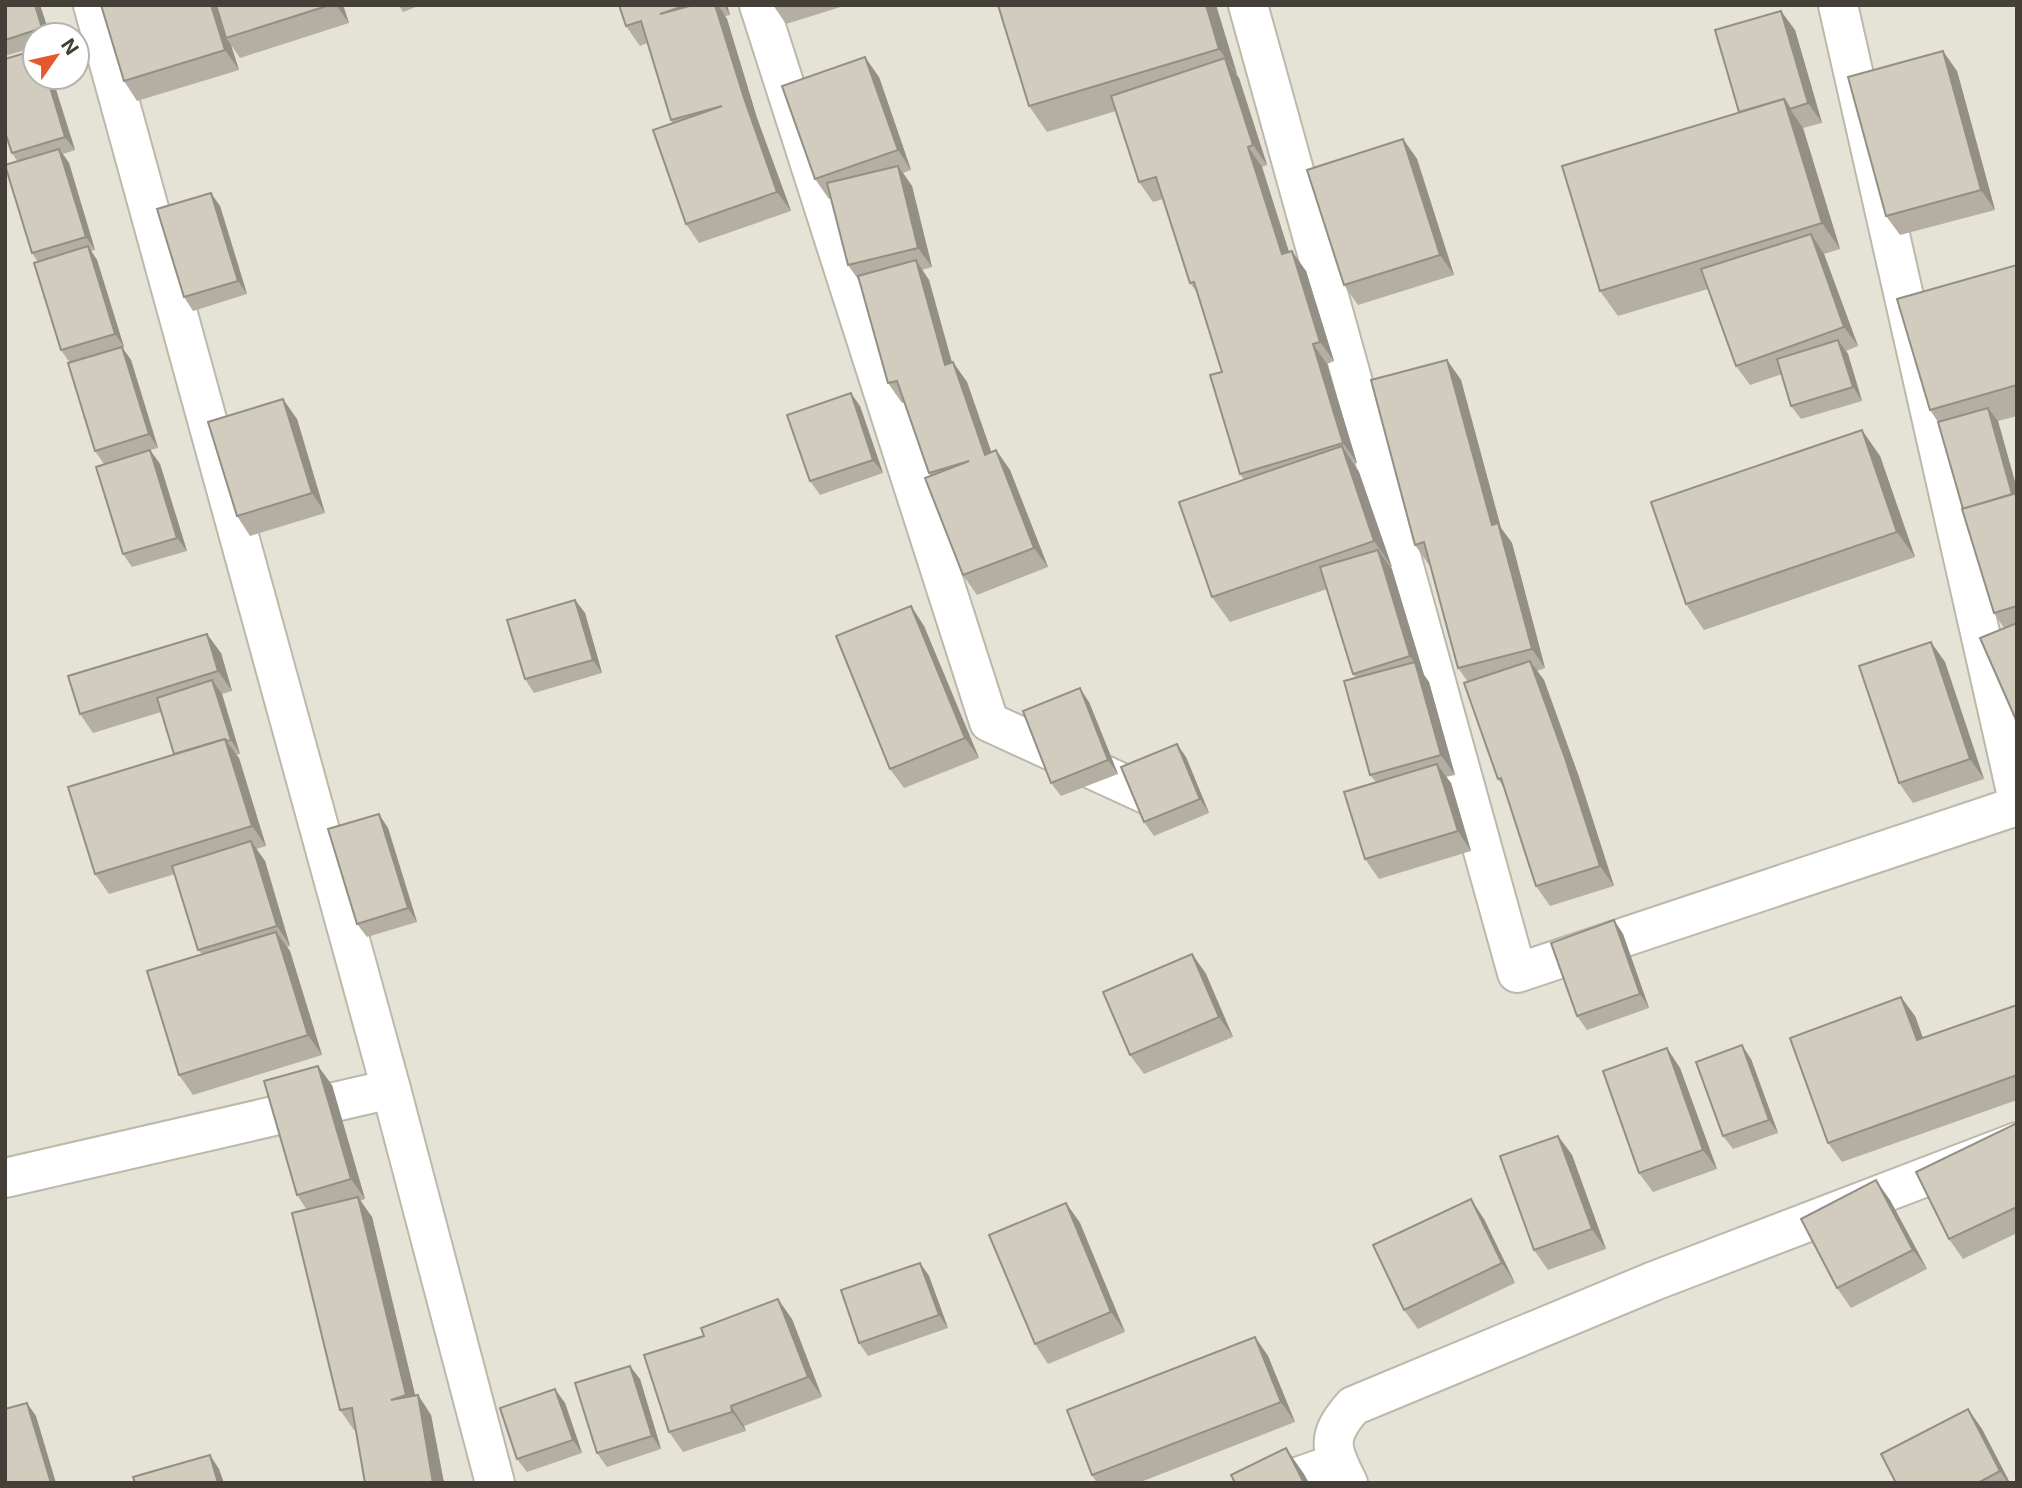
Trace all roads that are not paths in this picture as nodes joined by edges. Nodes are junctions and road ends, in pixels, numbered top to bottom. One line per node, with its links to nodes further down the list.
1 (93, 5): 8 (street)
2 (759, 5): 5 (street)
3 (1248, 5): 7 (street)
4 (1838, 5): 6 (street)
5 (1150, 796)
6 (2017, 796)
7 (2017, 806)
8 (391, 1088): 10 (street); 12 (street)
9 (2017, 1142): 11 (street)
10 (5, 1178)
11 (1342, 1473): 13 (street)
12 (495, 1483)
13 (1280, 1483)

